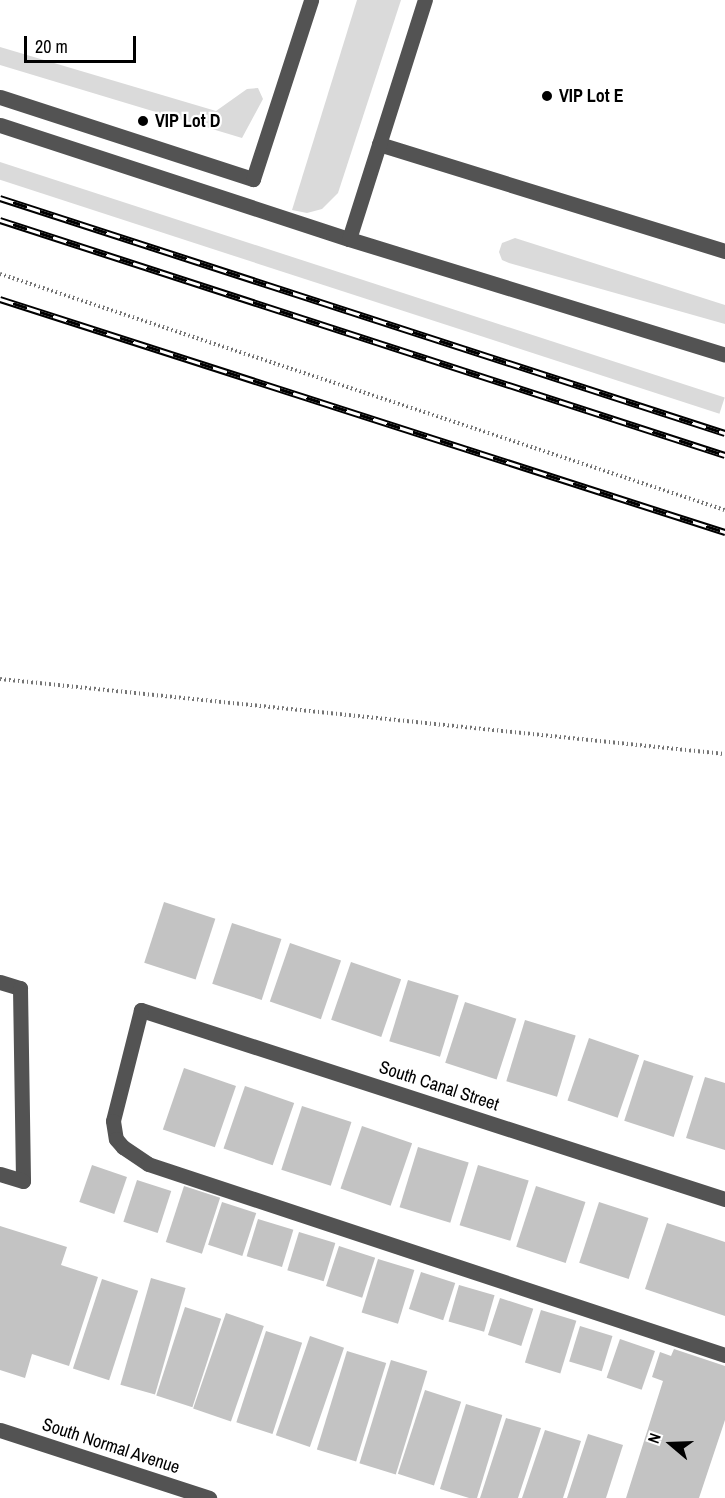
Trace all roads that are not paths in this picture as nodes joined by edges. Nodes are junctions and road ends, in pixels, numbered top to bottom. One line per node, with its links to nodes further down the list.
1 (311, 0): 3 (street)
2 (425, 0): 5 (street)
3 (0, 97)
4 (0, 125): 6 (street)
5 (379, 144): 6 (street); 7 (street)
6 (349, 239): 8 (street)
7 (725, 251)
8 (725, 355)
9 (0, 982): 10 (street)
10 (0, 1174)
11 (725, 1199): 12 (street, South Canal Street)
12 (725, 1355)
13 (0, 1430): 14 (street, South Normal Avenue)
14 (209, 1498)

